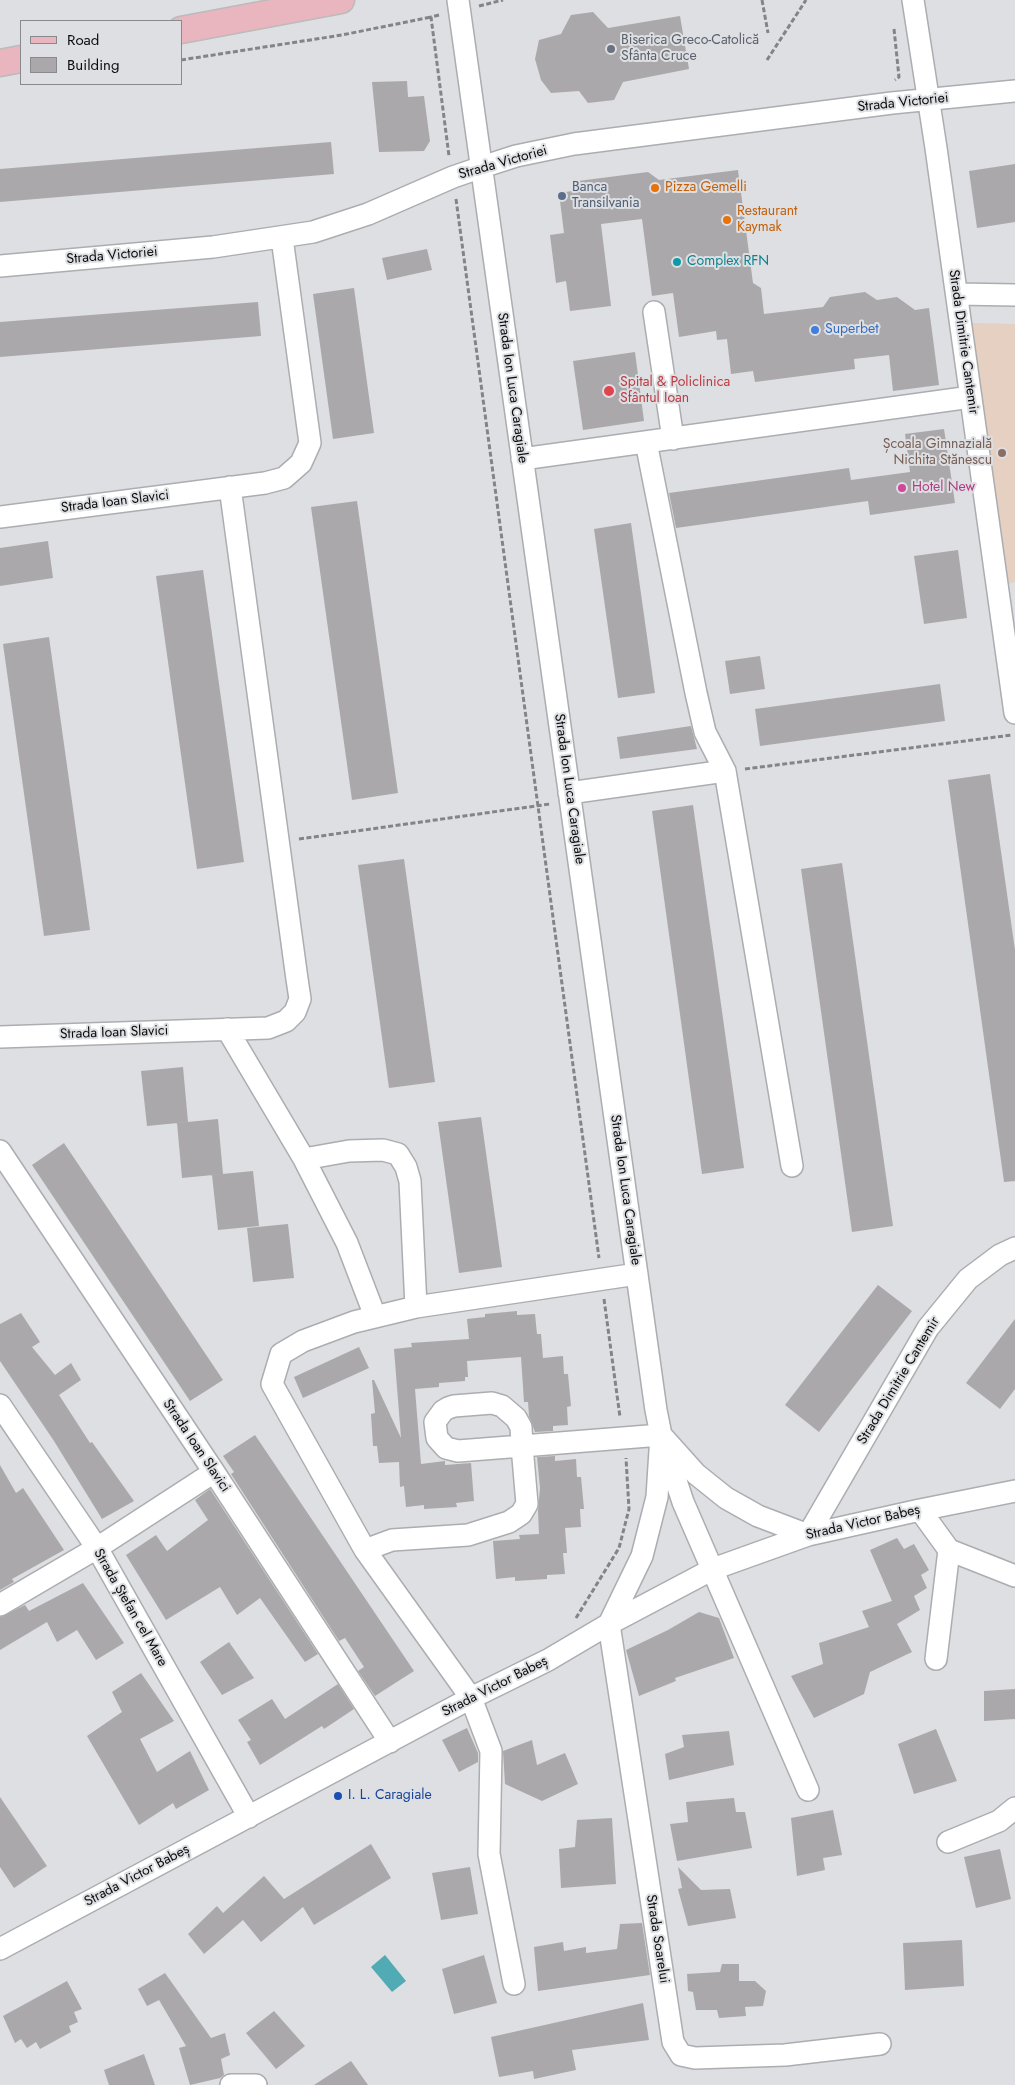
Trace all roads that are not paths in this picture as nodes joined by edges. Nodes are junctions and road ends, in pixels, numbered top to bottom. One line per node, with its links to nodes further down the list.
1 (341, 0): 4 (main road)
2 (913, 0): 8 (street, Strada Dimitrie Cantemir)
3 (459, 6): 9 (street, Strada Ion Luca Caragiale)
4 (182, 30)
5 (20, 59): 6 (main road)
6 (0, 63)
7 (1015, 90): 8 (street, Strada Victoriei)
8 (929, 100): 9 (street, Strada Victoriei); 12 (street, Strada Dimitrie Cantemir)
9 (482, 167): 10 (street, Strada Victoriei); 18 (street, Strada Ion Luca Caragiale)
10 (282, 238): 11 (street, Strada Victoriei); 19 (street, Strada Ioan Slavici)
11 (0, 266)
12 (956, 294): 13 (street); 15 (street, Strada Dimitrie Cantemir)
13 (1015, 295)
14 (654, 312): 16 (street)
15 (971, 397): 16 (street); 21 (street, Strada Dimitrie Cantemir)
16 (673, 438): 17 (street)
17 (646, 442): 18 (street); 22 (street)
18 (522, 459): 23 (street, Strada Ion Luca Caragiale)
19 (230, 487): 20 (street, Strada Ioan Slavici); 24 (street, Strada Ioan Slavici)
20 (0, 517)
21 (1014, 706)
22 (725, 771): 23 (street); 28 (street)
23 (570, 797): 30 (street, Strada Ion Luca Caragiale)
24 (228, 1029): 25 (street, Strada Ioan Slavici); 27 (street)
25 (0, 1037)
26 (0, 1151): 35 (street, Strada Ioan Slavici)
27 (304, 1159): 31 (street); 32 (street)
28 (792, 1166)
29 (1015, 1248): 38 (street, Strada Dimitrie Cantemir)
30 (636, 1274): 31 (street); 34 (street, Strada Ion Luca Caragiale)
31 (416, 1307): 32 (street)
32 (375, 1316): 40 (street)
33 (0, 1405): 39 (street, Strada Ștefan cel Mare)
34 (661, 1435): 38 (street); 40 (street); 42 (street, Strada Ion Luca Caragiale); 45 (street)
35 (214, 1472): 39 (street); 48 (street, Strada Ioan Slavici)
36 (1015, 1491): 37 (street, Strada Victor Babeș)
37 (920, 1510): 38 (street, Strada Victor Babeș); 41 (street)
38 (808, 1535): 42 (street, Strada Victor Babeș)
39 (96, 1548): 44 (street); 51 (street, Strada Ștefan cel Mare)
40 (365, 1550): 47 (street)
41 (949, 1550): 43 (street); 46 (street)
42 (713, 1569): 45 (street, Strada Victor Babeș); 49 (street, Strada Ion Luca Caragiale)
43 (1015, 1576)
44 (0, 1605)
45 (608, 1624): 47 (street, Strada Victor Babeș); 55 (street, Strada Soarelui)
46 (936, 1660)
47 (472, 1698): 48 (street, Strada Victor Babeș); 54 (street)
48 (390, 1742): 51 (street, Strada Victor Babeș)
49 (808, 1790)
50 (1015, 1808): 52 (street)
51 (249, 1817): 53 (street, Strada Victor Babeș)
52 (948, 1842)
53 (0, 1949)
54 (514, 1984)
55 (880, 2044)
56 (231, 2085): 57 (street)
57 (256, 2085)

